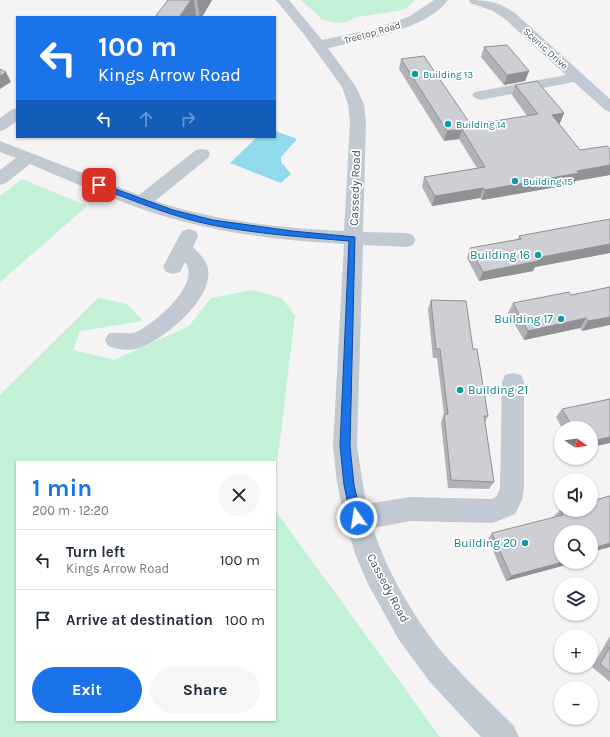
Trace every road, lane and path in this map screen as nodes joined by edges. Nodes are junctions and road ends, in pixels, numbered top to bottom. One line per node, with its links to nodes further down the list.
1 (282, 0): 4 (street, Cassedy Road)
2 (442, 0): 4 (street, Treetop Road)
3 (475, 0): 5 (street, Scenic Drive)
4 (319, 45): 16 (street, Cassedy Road)
5 (577, 77): 6 (street); 7 (street, Scenic Drive)
6 (480, 95)
7 (610, 107)
8 (16, 114): 9 (street)
9 (0, 126)
10 (0, 146): 12 (street)
11 (202, 154): 14 (street)
12 (28, 157): 13 (street); 14 (street)
13 (0, 178)
14 (142, 202): 15 (street)
15 (198, 219): 16 (street); 18 (street)
16 (353, 239): 17 (street); 22 (street, Cassedy Road)
17 (406, 240)
18 (183, 248): 19 (street); 20 (street)
19 (173, 267)
20 (116, 340)
21 (513, 382): 22 (street)
22 (357, 518): 23 (street, Cassedy Road)
23 (503, 737)

